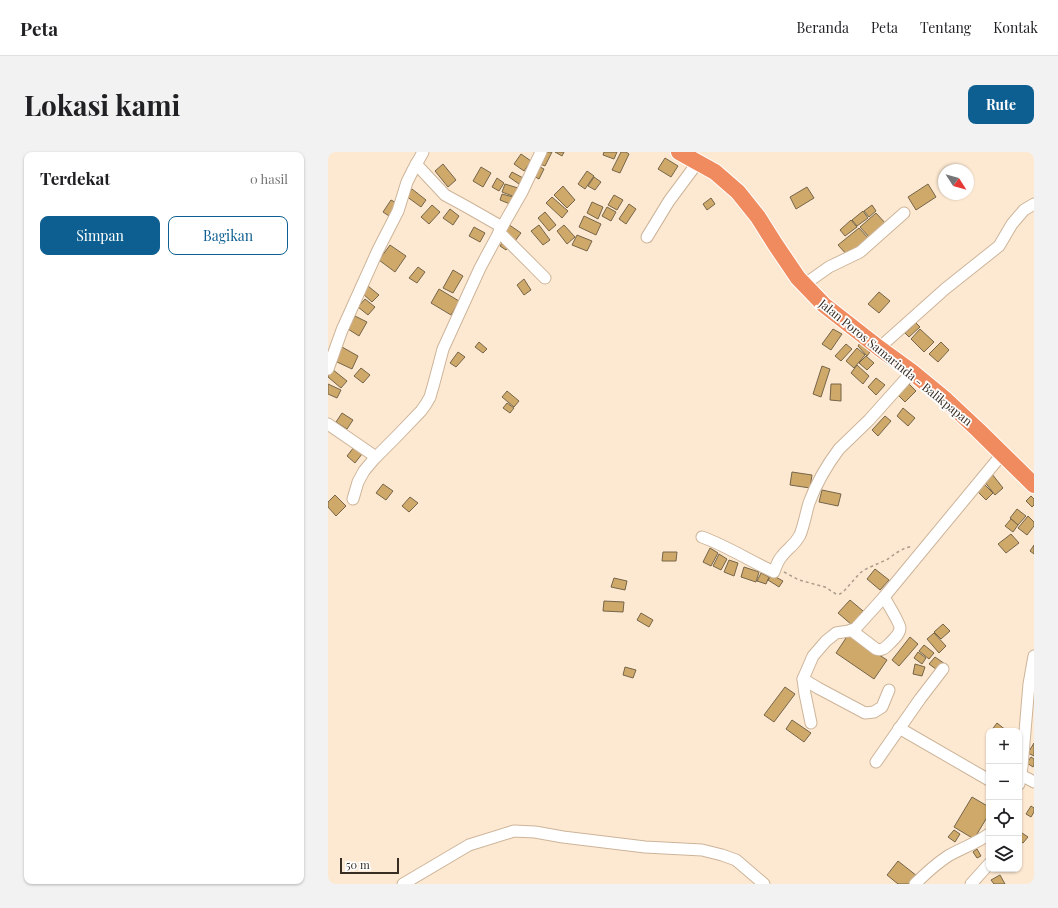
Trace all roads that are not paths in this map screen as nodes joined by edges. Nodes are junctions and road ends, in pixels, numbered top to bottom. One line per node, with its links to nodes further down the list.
1 (423, 152): 5 (street)
2 (541, 152): 8 (street)
3 (679, 152): 4 (highway, Jalan Poros Samarinda - Balikpapan)
4 (698, 162): 9 (street); 11 (highway, Jalan Poros Samarinda - Balikpapan)
5 (416, 164): 8 (street); 13 (street)
6 (1034, 204): 12 (street)
7 (904, 213): 11 (street)
8 (500, 229): 10 (street); 17 (street)
9 (646, 237)
10 (545, 278)
11 (805, 284): 12 (highway, Jalan Poros Samarinda - Balikpapan)
12 (880, 348): 14 (highway, Jalan Poros Samarinda - Balikpapan)
13 (328, 369)
14 (912, 372): 16 (highway, Jalan Poros Samarinda - Balikpapan); 20 (street)
15 (328, 424): 17 (street)
16 (1003, 453): 18 (highway, Jalan Poros Samarinda - Balikpapan); 21 (street)
17 (376, 457): 19 (street)
18 (1034, 485)
19 (353, 499)
20 (702, 537)
21 (884, 597): 22 (street); 22 (street)
22 (851, 630): 25 (street)
23 (1034, 656): 30 (street)
24 (943, 670): 28 (street)
25 (803, 679): 26 (street); 27 (street)
26 (889, 690)
27 (811, 723)
28 (899, 728): 29 (street); 31 (street)
29 (876, 762)
30 (1022, 764)
31 (986, 778)
32 (1022, 780): 33 (street)
33 (1034, 782)
34 (986, 836): 38 (street)
35 (986, 867): 39 (street)
36 (403, 884): 37 (street)
37 (764, 884)
38 (915, 884)
39 (971, 884)

